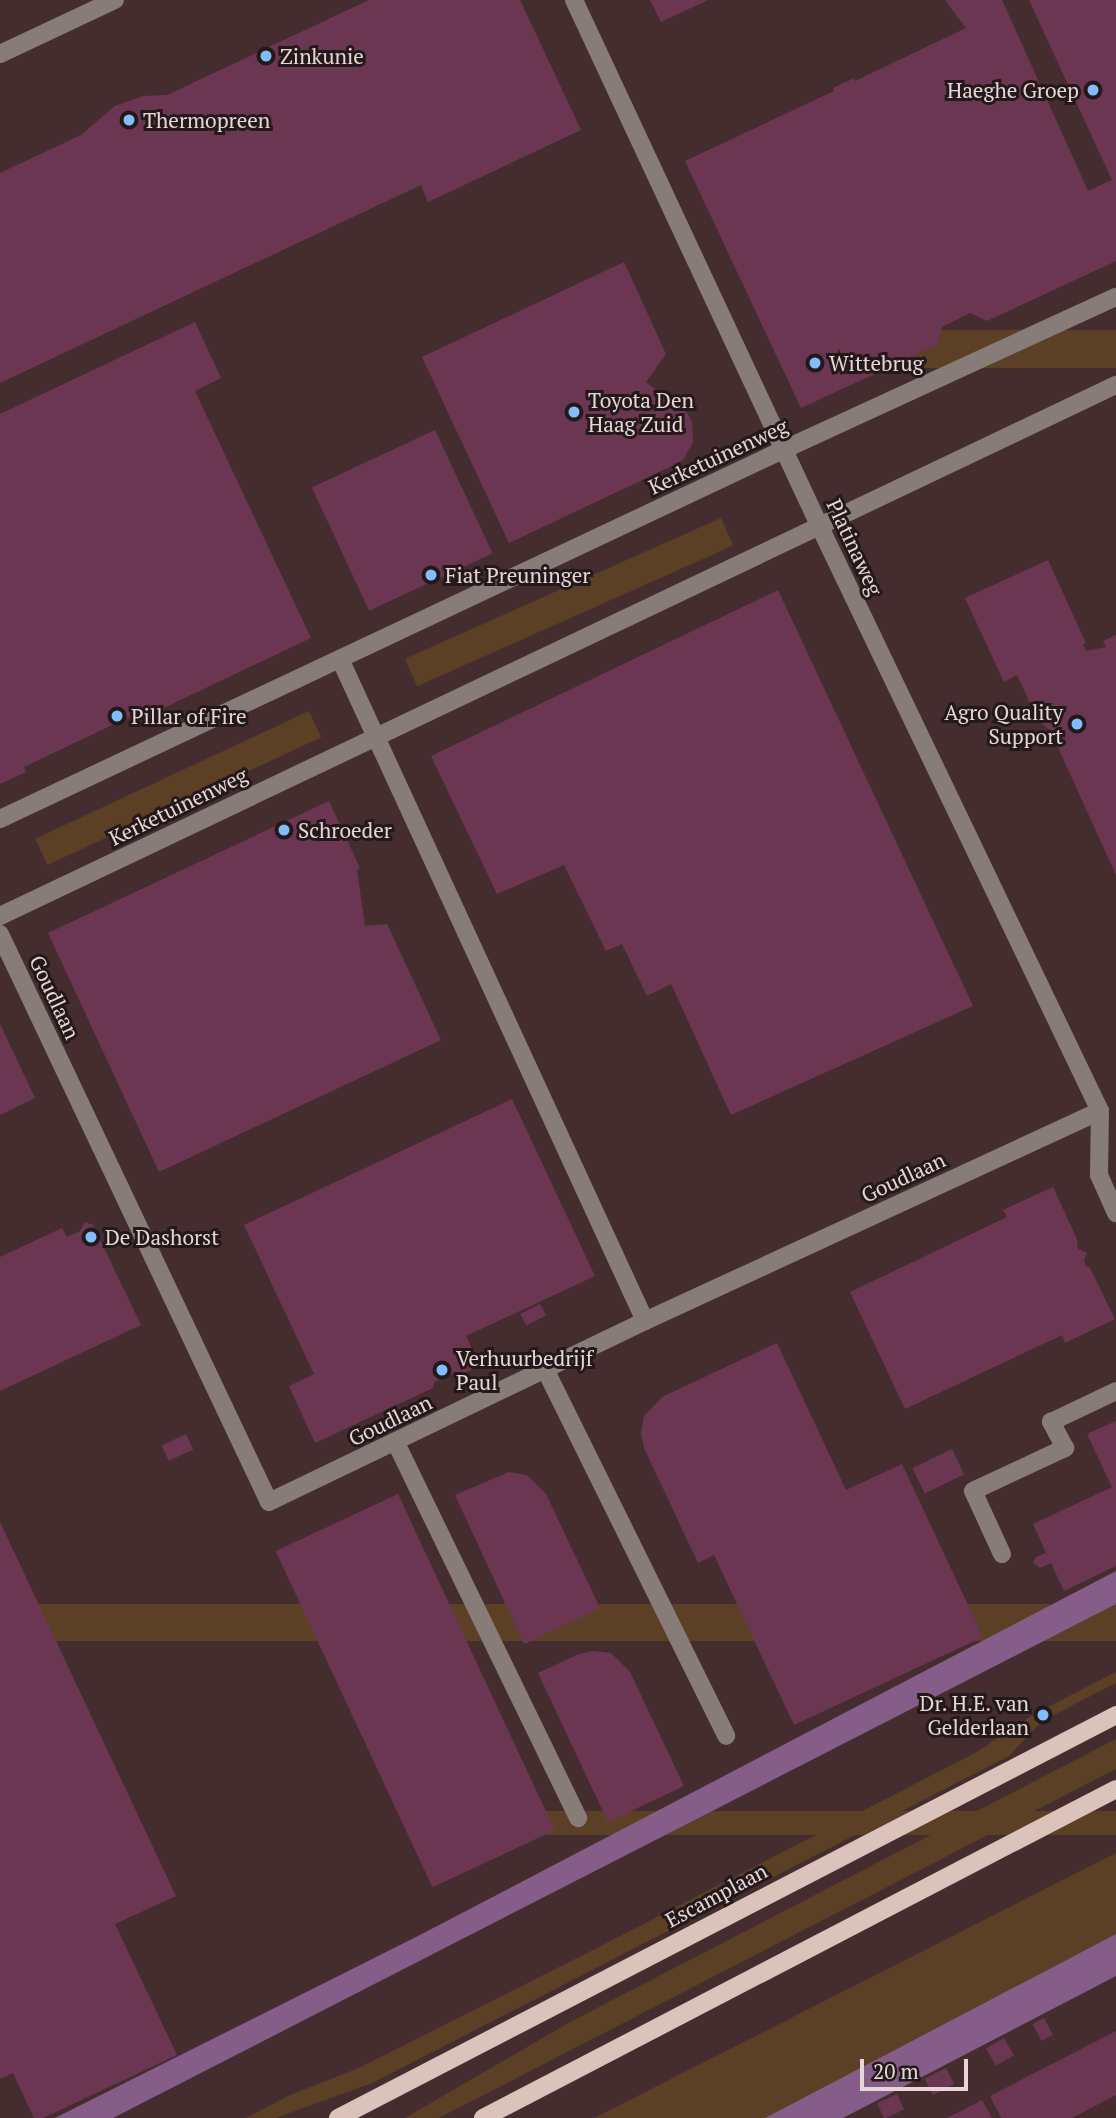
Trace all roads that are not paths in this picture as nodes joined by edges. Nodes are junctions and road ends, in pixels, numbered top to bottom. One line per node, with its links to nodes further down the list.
1 (115, 0): 3 (street)
2 (574, 0): 6 (street, Platinaweg)
3 (0, 54)
4 (1116, 297): 6 (street, Kerketuinenweg)
5 (1116, 385): 7 (street, Kerketuinenweg)
6 (785, 449): 7 (street, Platinaweg); 8 (street, Kerketuinenweg)
7 (819, 525): 9 (street, Kerketuinenweg); 13 (street, Platinaweg)
8 (340, 659): 9 (street); 10 (street, Kerketuinenweg)
9 (376, 737): 11 (street, Kerketuinenweg); 16 (street)
10 (0, 819)
11 (0, 916)
12 (0, 934): 19 (street, Goudlaan)
13 (1100, 1111): 14 (street, Platinaweg); 15 (street, Platinaweg); 16 (street, Goudlaan)
14 (1116, 1124)
15 (1116, 1213)
16 (645, 1321): 17 (street, Goudlaan)
17 (545, 1369): 19 (street, Goudlaan); 22 (street)
18 (1116, 1391): 20 (street)
19 (396, 1443): 24 (street)
20 (1002, 1554)
21 (1116, 1715): 25 (main road, Escamplaan)
22 (726, 1736)
23 (1116, 1789): 26 (main road)
24 (578, 1818)
25 (338, 2118)
26 (483, 2118)

